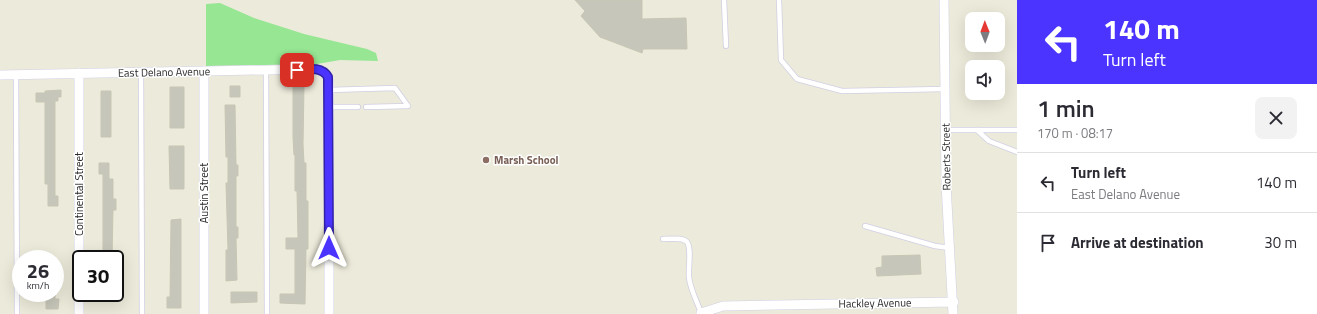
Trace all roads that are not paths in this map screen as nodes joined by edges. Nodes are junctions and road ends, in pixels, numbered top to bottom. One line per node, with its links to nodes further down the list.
1 (724, 0): 4 (lane)
2 (779, 0): 11 (lane)
3 (944, 0): 11 (street, Roberts Street)
4 (726, 46)
5 (266, 70): 6 (street, East Delano Avenue); 12 (street, East Delano Avenue); 29 (lane)
6 (204, 71): 7 (street, East Delano Avenue); 28 (street, Austin Street)
7 (142, 72): 8 (street, East Delano Avenue); 27 (lane)
8 (79, 74): 10 (street, East Delano Avenue); 26 (street, Continental Street)
9 (0, 75): 10 (street, East Delano Avenue)
10 (16, 75): 25 (lane)
11 (945, 89): 16 (street, Roberts Street)
12 (329, 90): 13 (street); 15 (lane)
13 (329, 107): 14 (lane); 30 (street)
14 (358, 107)
15 (366, 107)
16 (946, 130): 17 (lane); 22 (street, Roberts Street)
17 (977, 130): 18 (lane); 19 (lane)
18 (1017, 130)
19 (1017, 152)
20 (865, 226): 22 (lane)
21 (663, 239): 24 (lane)
22 (950, 248): 23 (street, Roberts Street)
23 (954, 302): 24 (street, Hackley Avenue); 31 (street, Roberts Street)
24 (701, 313)
25 (17, 314)
26 (79, 314)
27 (142, 314)
28 (204, 314)
29 (267, 314)
30 (329, 314)
31 (953, 314)

